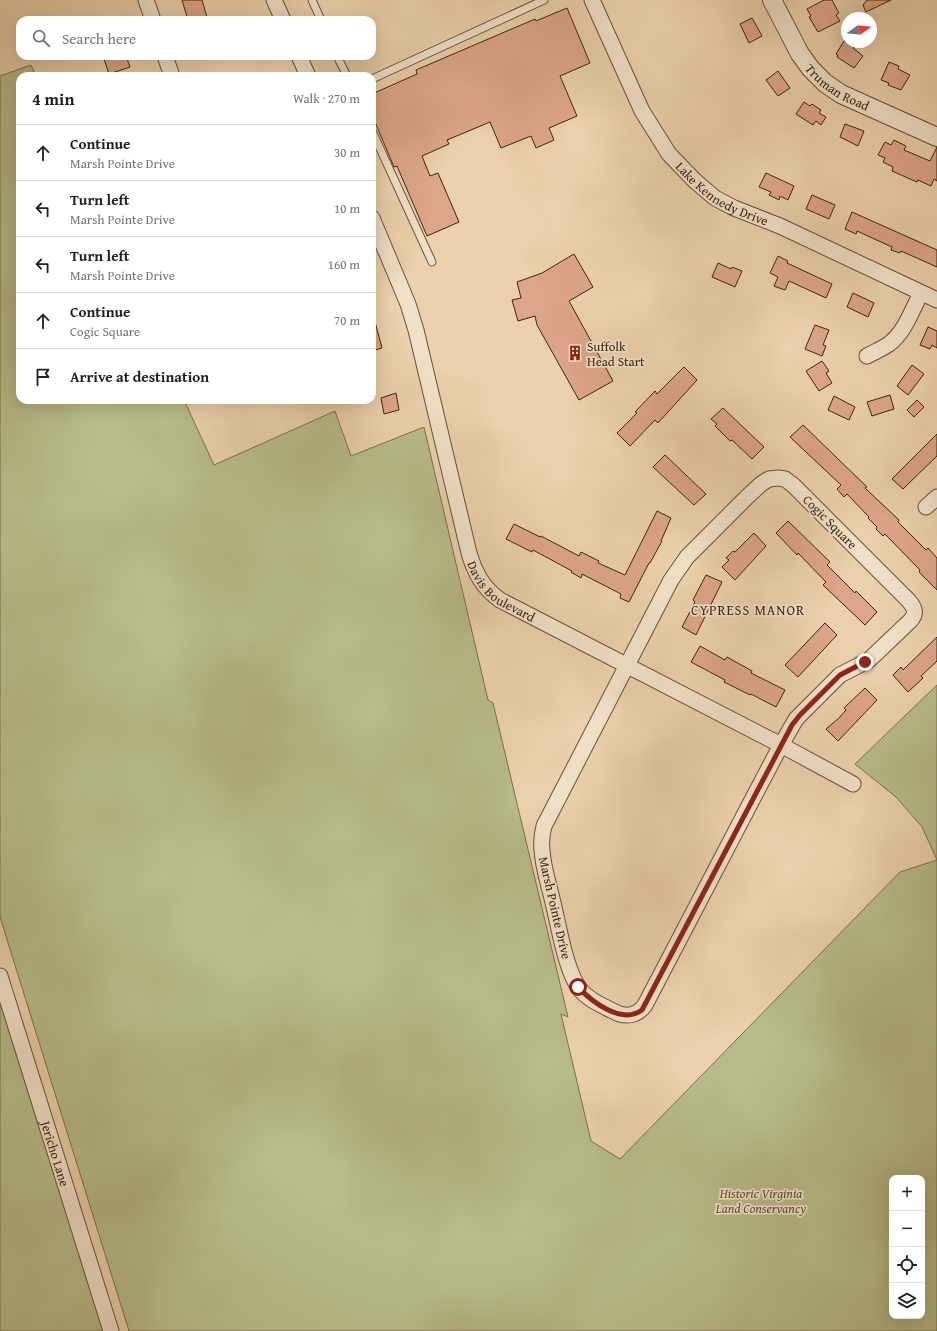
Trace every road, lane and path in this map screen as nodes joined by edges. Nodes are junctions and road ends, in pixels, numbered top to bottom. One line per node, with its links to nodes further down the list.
1 (146, 0): 7 (street)
2 (274, 0): 8 (street)
3 (312, 0): 9 (lane)
4 (544, 0): 16 (lane)
5 (592, 0): 21 (street, Lake Kennedy Drive)
6 (772, 0): 17 (street, Truman Road)
7 (151, 16)
8 (281, 16)
9 (319, 16)
10 (166, 60): 13 (street)
11 (301, 60): 14 (street)
12 (339, 60): 15 (lane)
13 (171, 72)
14 (306, 72)
15 (344, 72)
16 (376, 77)
17 (937, 137)
18 (376, 141): 20 (lane)
19 (376, 227): 26 (street, Davis Boulevard)
20 (432, 262)
21 (921, 293): 22 (street, Lake Kennedy Drive); 23 (street)
22 (937, 300)
23 (866, 356)
24 (937, 497): 25 (street)
25 (926, 507)
26 (627, 666): 27 (street, Davis Boulevard); 27 (street, Cogic Square); 27 (street, Marsh Pointe Drive)
27 (781, 745): 28 (street, Davis Boulevard)
28 (853, 784)
29 (0, 976): 30 (street, Jericho Lane)
30 (111, 1331)

